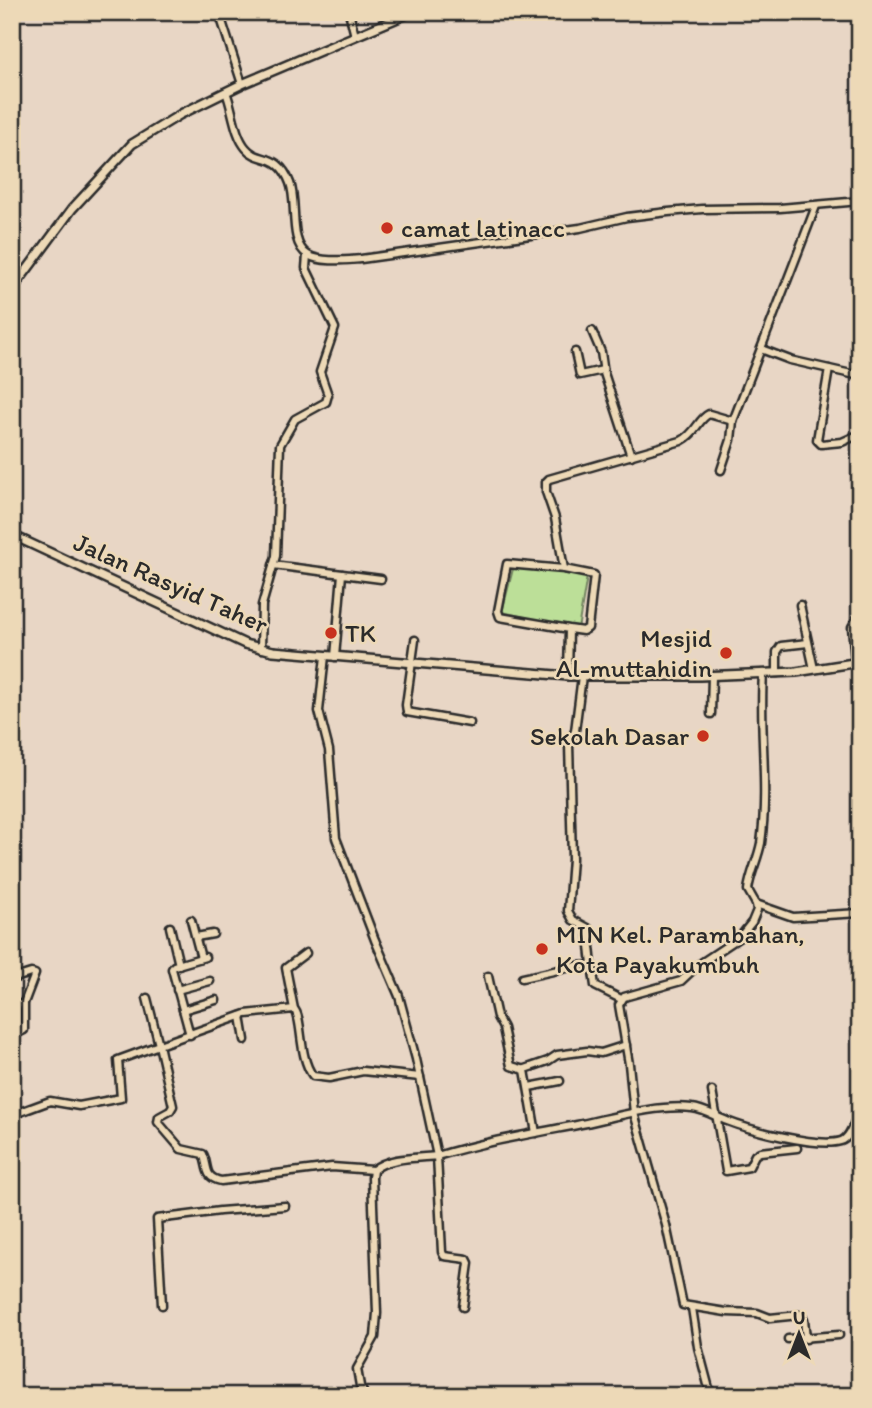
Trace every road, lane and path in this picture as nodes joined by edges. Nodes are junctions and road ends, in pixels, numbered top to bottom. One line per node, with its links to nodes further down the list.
1 (219, 12): 5 (street)
2 (349, 12): 4 (street)
3 (411, 12): 4 (street)
4 (355, 36): 5 (street)
5 (242, 84): 6 (street)
6 (226, 92): 9 (street); 10 (street)
7 (860, 201): 8 (street)
8 (816, 205): 9 (street); 12 (street)
9 (307, 255): 22 (street)
10 (13, 285)
11 (592, 331): 15 (street)
12 (761, 349): 14 (street); 17 (street)
13 (575, 352): 15 (street)
14 (829, 369): 16 (street); 18 (street)
15 (603, 370): 19 (street)
16 (860, 376)
17 (733, 421): 19 (street); 20 (street)
18 (860, 434)
19 (631, 456): 23 (street)
20 (722, 470)
21 (12, 535): 31 (street, Jalan Rasyid Taher)
22 (273, 565): 24 (street); 31 (street)
23 (564, 569): 28 (street); 28 (street)
24 (342, 573): 25 (street); 33 (street)
25 (381, 579)
26 (800, 605): 30 (street)
27 (860, 613): 34 (street)
28 (569, 629): 40 (street)
29 (415, 640): 35 (street)
30 (808, 643): 36 (street); 37 (street)
31 (261, 649): 32 (street, Jalan Rasyid Taher)
32 (325, 656): 33 (street, Jalan Rasyid Taher); 72 (street)
33 (335, 657): 35 (street, Jalan Rasyid Taher)
34 (857, 662): 36 (street, Jalan Rasyid Taher)
35 (413, 664): 40 (street, Jalan Rasyid Taher); 43 (street)
36 (814, 669): 37 (street, Jalan Rasyid Taher)
37 (777, 673): 38 (street, Jalan Rasyid Taher)
38 (763, 674): 39 (street, Jalan Rasyid Taher); 44 (street)
39 (712, 675): 41 (street, Jalan Rasyid Taher); 42 (street)
40 (568, 676): 41 (street, Jalan Rasyid Taher)
41 (582, 676): 52 (street)
42 (711, 713)
43 (470, 723)
44 (756, 904): 45 (street); 59 (street)
45 (860, 913)
46 (191, 920): 49 (street)
47 (170, 927): 51 (street)
48 (213, 934): 49 (street)
49 (196, 937): 51 (street)
50 (306, 953): 63 (street)
51 (179, 965): 57 (street)
52 (592, 965): 54 (street); 59 (street)
53 (488, 976): 71 (street)
54 (522, 978)
55 (12, 979): 61 (street)
56 (210, 981): 57 (street)
57 (177, 990): 64 (street)
58 (147, 998): 69 (street)
59 (621, 999): 70 (street)
60 (216, 1000): 64 (street)
61 (24, 1003): 62 (street); 67 (street)
62 (12, 1007)
63 (295, 1009): 65 (street); 72 (street)
64 (183, 1010): 66 (street)
65 (241, 1016): 66 (street); 68 (street)
66 (190, 1035): 69 (street)
67 (12, 1036)
68 (245, 1041)
69 (159, 1045): 78 (street); 83 (street)
70 (626, 1045): 71 (street); 77 (street)
71 (525, 1069): 74 (street)
72 (419, 1077): 82 (street)
73 (560, 1081): 74 (street)
74 (528, 1087): 80 (street)
75 (712, 1091): 79 (street)
76 (860, 1111): 79 (street)
77 (634, 1113): 79 (street); 80 (street); 87 (street)
78 (12, 1115)
79 (718, 1118): 81 (street)
80 (536, 1133): 82 (street)
81 (797, 1148)
82 (437, 1156): 83 (street); 86 (street)
83 (373, 1170): 91 (street)
84 (285, 1206): 85 (street)
85 (162, 1305)
86 (463, 1307)
87 (692, 1308): 90 (street); 92 (street)
88 (839, 1335): 90 (street)
89 (788, 1339): 90 (street)
90 (806, 1339)
91 (365, 1396)
92 (711, 1396)

